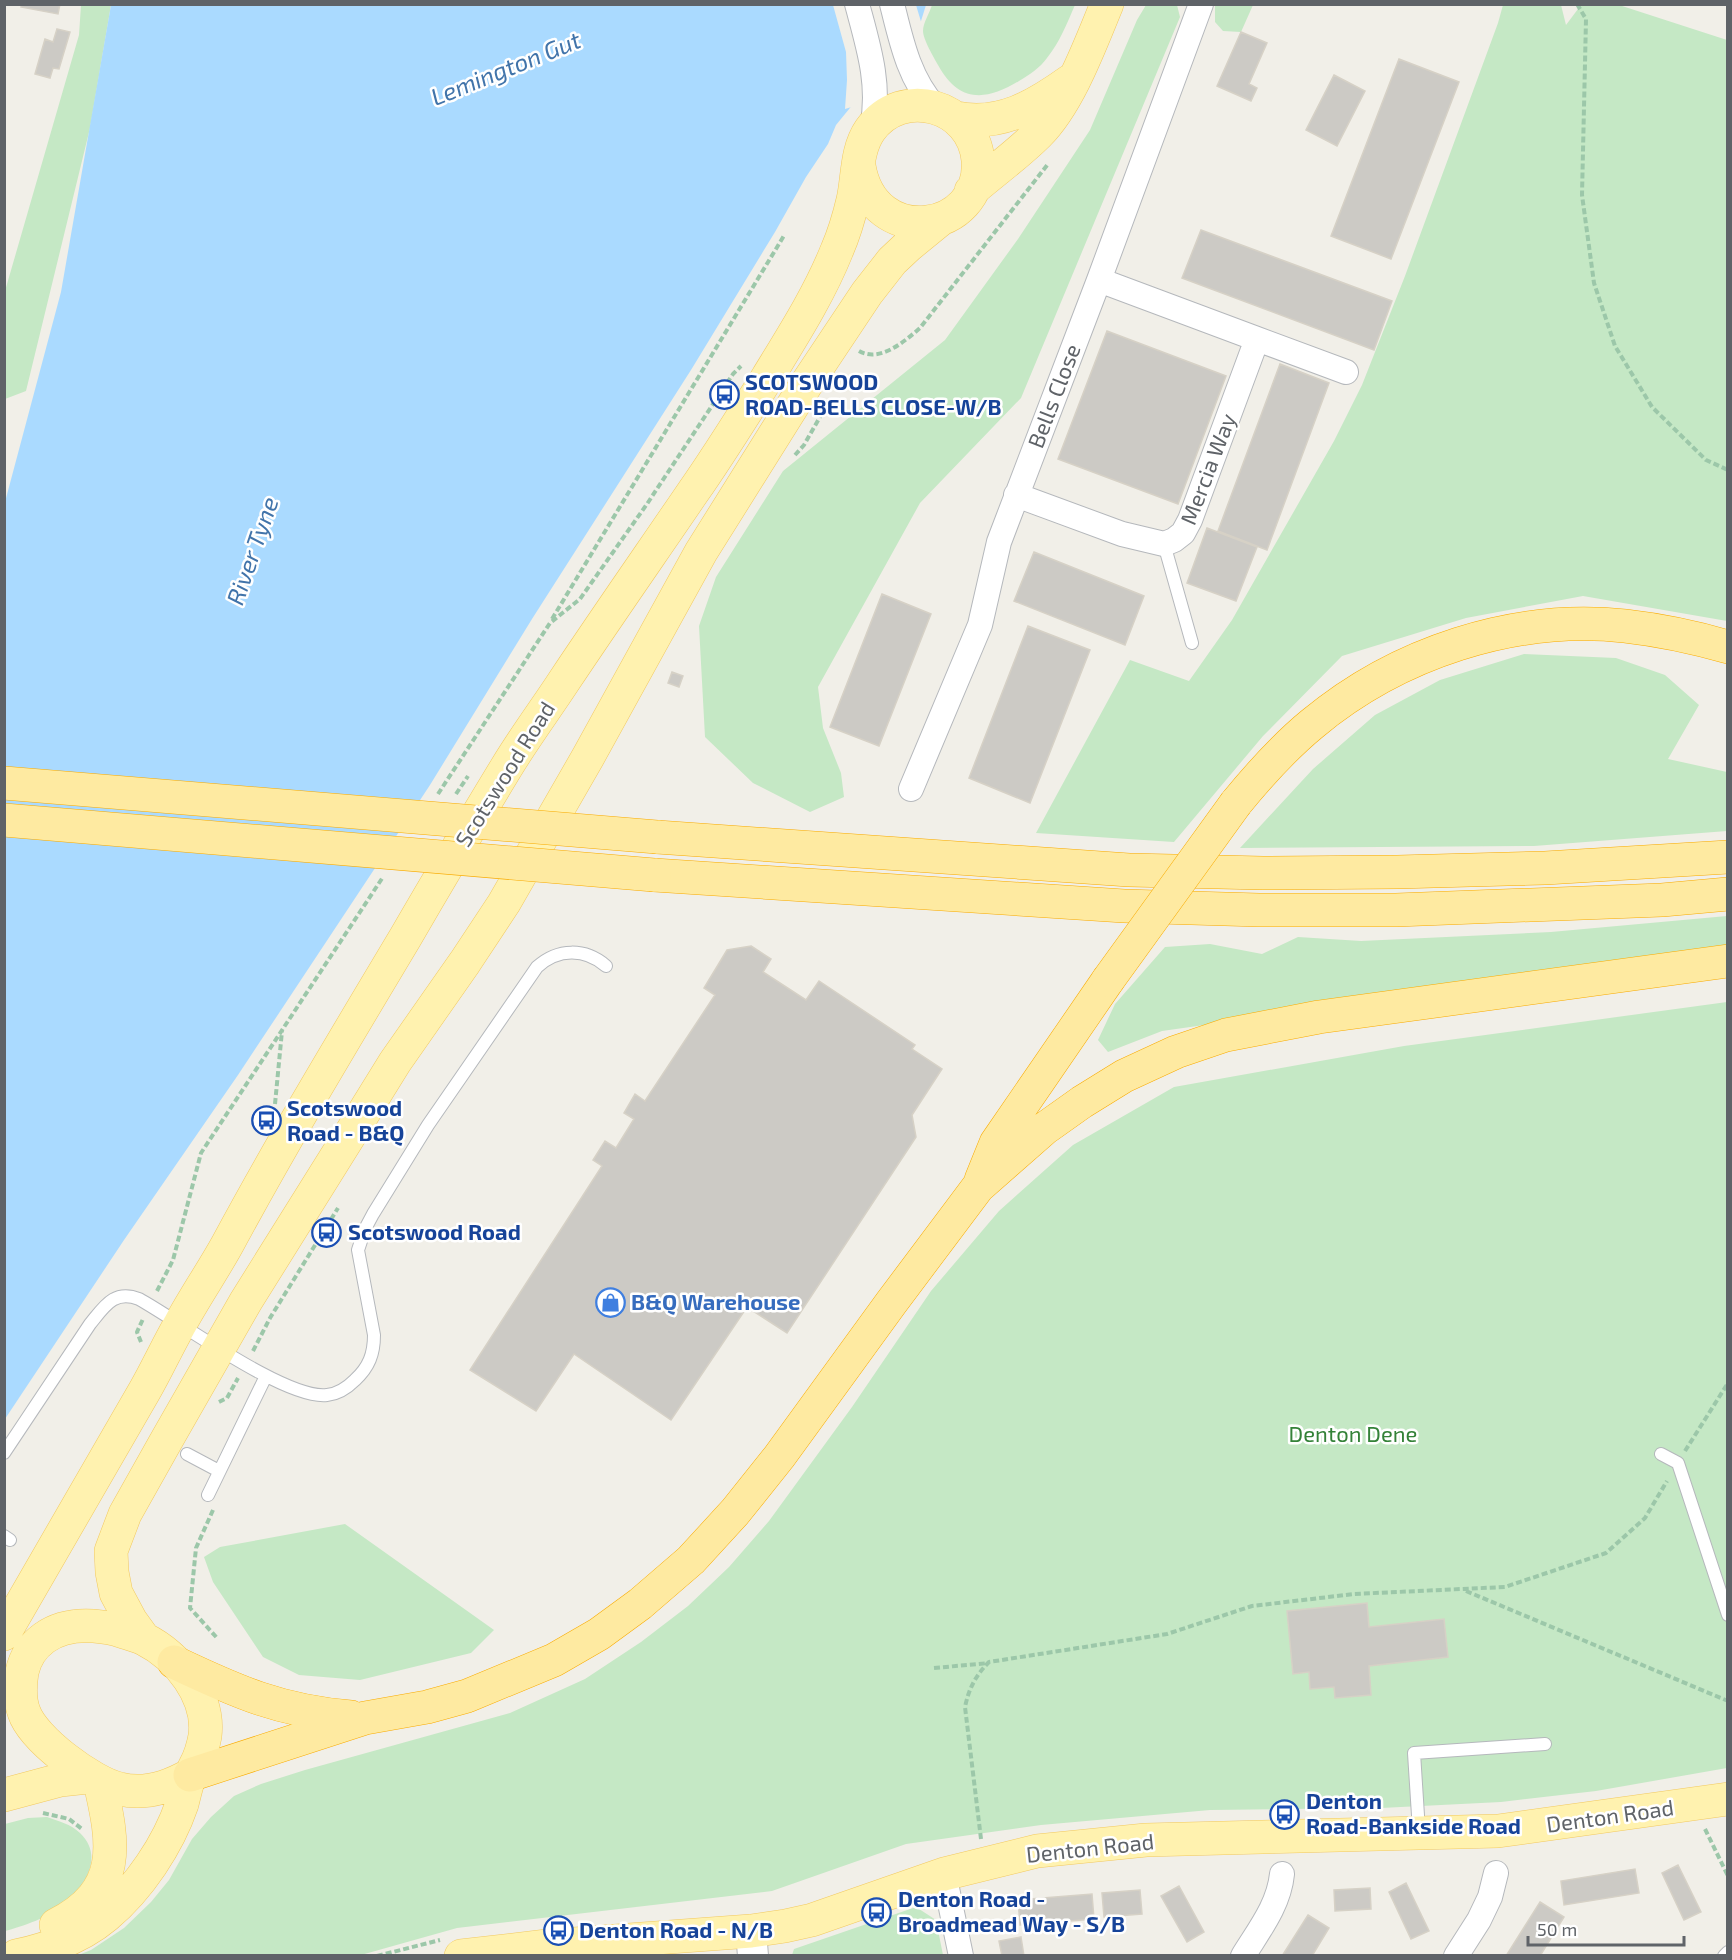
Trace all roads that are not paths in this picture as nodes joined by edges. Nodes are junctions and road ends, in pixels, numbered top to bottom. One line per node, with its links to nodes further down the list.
1 (857, 4): 7 (street)
2 (892, 4): 6 (street)
3 (1107, 4): 5 (main road)
4 (1201, 4): 11 (street, Bells Close)
5 (1073, 78): 6 (main road); 9 (main road)
6 (937, 104): 7 (main road); 9 (main road)
7 (874, 114): 8 (main road)
8 (859, 166): 10 (main road); 26 (main road, Scotswood Road)
9 (971, 191): 10 (main road)
10 (941, 219): 27 (main road)
11 (1099, 280): 12 (street); 14 (street, Bells Close)
12 (1257, 339): 13 (street); 15 (street, Mercia Way)
13 (1346, 372)
14 (1016, 495): 15 (street, Mercia Way); 19 (street, Bells Close)
15 (1164, 544): 16 (lane)
16 (1192, 643)
17 (1728, 647): 25 (highway, bridge)
18 (4, 783): 21 (highway, bridge)
19 (911, 789)
20 (4, 820): 22 (highway, bridge)
21 (1728, 856)
22 (1728, 894)
23 (1728, 961): 25 (highway)
24 (606, 966): 28 (lane)
25 (978, 1187): 40 (highway)
26 (180, 1324): 27 (lane); 29 (lane); 34 (main road, Scotswood Road)
27 (219, 1348): 28 (lane); 37 (main road)
28 (266, 1376): 32 (lane)
29 (4, 1453)
30 (187, 1454): 32 (lane)
31 (1661, 1454): 35 (lane)
32 (219, 1471): 33 (lane)
33 (208, 1495)
34 (25, 1599): 36 (main road, Scotswood Road); 39 (main road)
35 (1728, 1615)
36 (4, 1634)
37 (144, 1639): 38 (main road); 39 (main road)
38 (174, 1662): 40 (highway); 42 (main road)
39 (16, 1685): 43 (main road)
40 (365, 1718): 42 (highway)
41 (1545, 1744): 46 (lane)
42 (190, 1775): 43 (main road); 53 (main road)
43 (94, 1780): 44 (main road); 51 (main road)
44 (4, 1795)
45 (1728, 1799): 46 (main road, Denton Road)
46 (1419, 1834): 48 (main road, Denton Road)
47 (1496, 1873): 57 (street)
48 (944, 1874): 50 (main road, Denton Road); 55 (street)
49 (1282, 1874): 56 (street)
50 (752, 1943): 54 (main road, Denton Road)
51 (4, 1946)
52 (1728, 1952): 58 (lane)
53 (16, 1956)
54 (461, 1956)
55 (961, 1956)
56 (1243, 1956)
57 (1456, 1956)
58 (1724, 1956)

